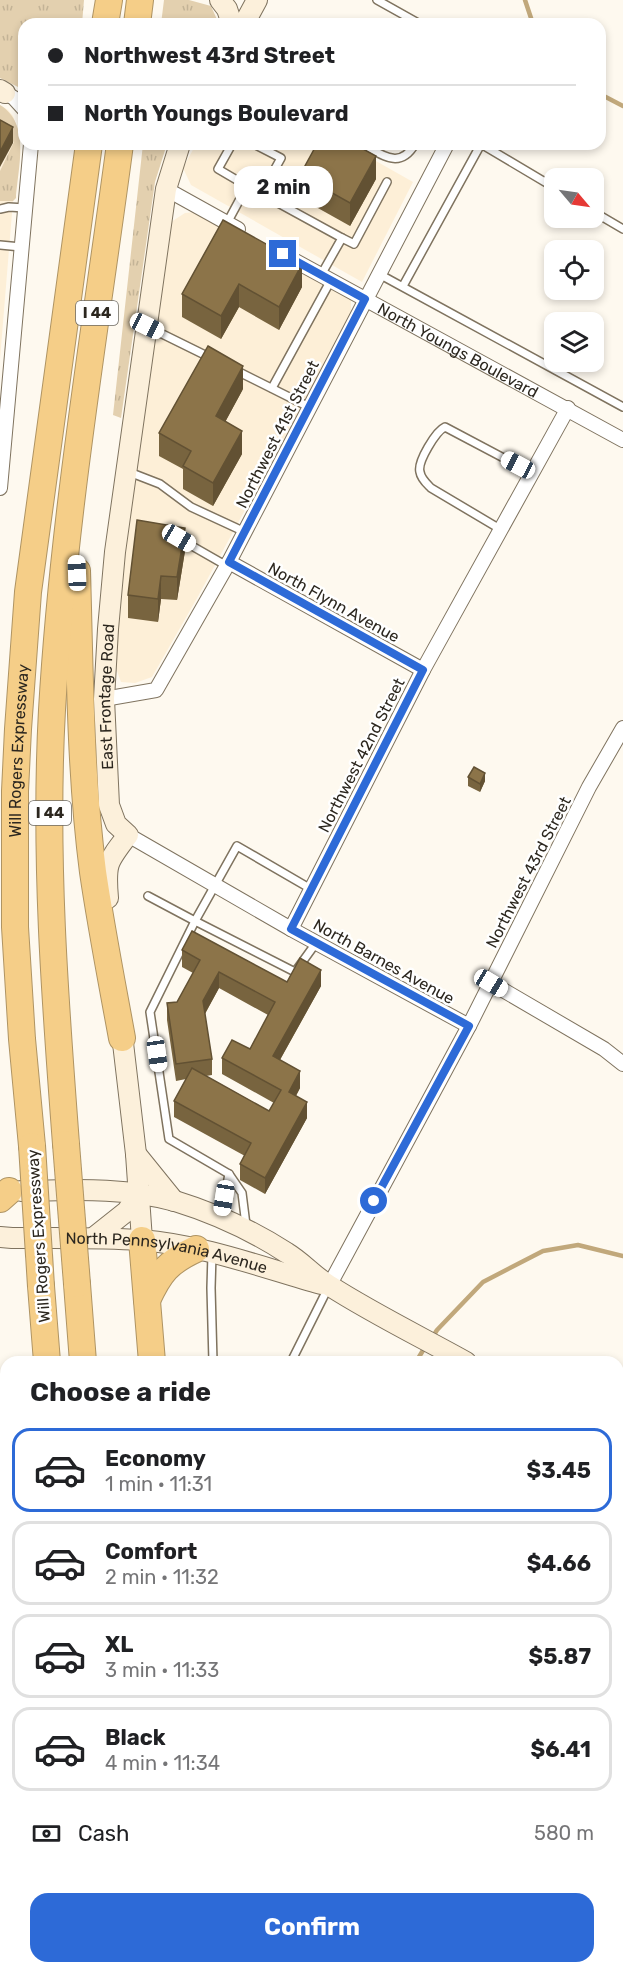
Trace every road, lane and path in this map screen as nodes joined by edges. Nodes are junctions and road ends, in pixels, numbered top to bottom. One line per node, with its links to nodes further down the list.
1 (220, 0): 4 (main road)
2 (257, 0): 5 (main road)
3 (377, 0): 6 (lane)
4 (230, 18)
5 (247, 18)
6 (409, 18)
7 (3, 91): 8 (street)
8 (18, 102)
9 (30, 150): 25 (street)
10 (88, 150): 59 (highway, Will Rogers Expressway / I 44)
11 (119, 150): 50 (highway, Will Rogers Expressway / I 44)
12 (178, 150): 23 (main road, East Frontage Road)
13 (229, 150): 22 (lane)
14 (266, 150): 24 (lane)
15 (374, 150): 16 (lane)
16 (411, 150)
17 (444, 150): 35 (street, Northwest 41st Street)
18 (478, 150): 37 (lane)
19 (491, 150): 20 (lane)
20 (544, 181)
21 (387, 182): 31 (lane)
22 (247, 186): 24 (lane); 28 (lane)
23 (166, 189): 28 (street); 39 (main road, East Frontage Road)
24 (261, 194): 31 (lane)
25 (25, 208): 26 (lane); 33 (street)
26 (0, 209)
27 (604, 218): 29 (lane)
28 (227, 223): 30 (street)
29 (623, 229)
30 (248, 234)
31 (342, 237): 36 (lane)
32 (0, 245): 33 (lane)
33 (21, 247): 46 (street)
34 (279, 252): 36 (street, North Youngs Boulevard)
35 (379, 273): 37 (lane); 38 (street, Northwest 41st Street)
36 (326, 278): 38 (street, North Youngs Boulevard); 42 (lane)
37 (403, 286): 45 (lane)
38 (365, 299): 43 (street, Northwest 41st Street); 44 (street, North Youngs Boulevard)
39 (147, 326): 40 (lane); 48 (main road, East Frontage Road)
40 (220, 362)
41 (230, 368): 42 (lane)
42 (272, 388): 43 (lane)
43 (309, 407): 53 (street, Northwest 41st Street)
44 (568, 408): 47 (street, North Youngs Boulevard); 49 (street, Northwest 42nd Street)
45 (623, 408)
46 (2, 436): 51 (street)
47 (623, 440)
48 (126, 471): 53 (lane); 57 (main road, East Frontage Road)
49 (532, 473): 52 (street, Northwest 42nd Street); 52 (lane)
50 (74, 483): 70 (highway); 87 (highway, Will Rogers Expressway / I 44, bridge)
51 (0, 488)
52 (500, 529): 56 (street, Northwest 42nd Street)
53 (245, 532): 55 (street, Northwest 41st Street)
54 (172, 534): 55 (lane)
55 (228, 564): 56 (street, North Flynn Avenue); 57 (street, Northwest 41st Street)
56 (423, 670): 63 (street, Northwest 42nd Street)
57 (104, 699): 61 (main road, East Frontage Road)
58 (623, 728): 68 (street, Northwest 43rd Street)
59 (18, 729): 60 (highway); 86 (highway, Will Rogers Expressway / I 44, bridge)
60 (0, 805)
61 (128, 835): 62 (street, North Barnes Avenue); 70 (main road)
62 (214, 885): 63 (lane); 65 (lane); 66 (street, North Barnes Avenue)
63 (311, 889): 66 (street, Northwest 42nd Street)
64 (148, 896): 65 (lane)
65 (195, 921): 67 (lane); 73 (lane)
66 (291, 929): 67 (street, North Barnes Avenue)
67 (316, 943): 69 (street, North Barnes Avenue)
68 (491, 983): 69 (street, Northwest 43rd Street); 71 (street)
69 (469, 1026): 83 (street, Northwest 43rd Street)
70 (122, 1038): 72 (main road)
71 (623, 1064)
72 (136, 1154): 74 (main road); 76 (main road)
73 (229, 1174): 77 (lane); 78 (lane)
74 (139, 1193): 75 (main road, North Pennsylvania Avenue); 76 (main road, North Pennsylvania Avenue); 80 (main road); 81 (main road)
75 (3, 1194)
76 (174, 1201): 77 (main road, North Pennsylvania Avenue)
77 (220, 1219): 78 (main road, North Pennsylvania Avenue)
78 (247, 1230): 83 (main road, North Pennsylvania Avenue)
79 (0, 1237): 80 (main road, North Pennsylvania Avenue)
80 (93, 1238): 81 (main road, North Pennsylvania Avenue)
81 (142, 1240): 82 (main road, North Pennsylvania Avenue); 84 (highway)
82 (204, 1250): 83 (main road, North Pennsylvania Avenue); 84 (highway); 89 (lane)
83 (329, 1286): 85 (lane); 92 (main road, North Pennsylvania Avenue)
84 (147, 1300): 88 (highway)
85 (296, 1352): 90 (lane); 91 (lane)
86 (47, 1356)
87 (83, 1356)
88 (152, 1356)
89 (213, 1356)
90 (294, 1356)
91 (298, 1356)
92 (455, 1356)

